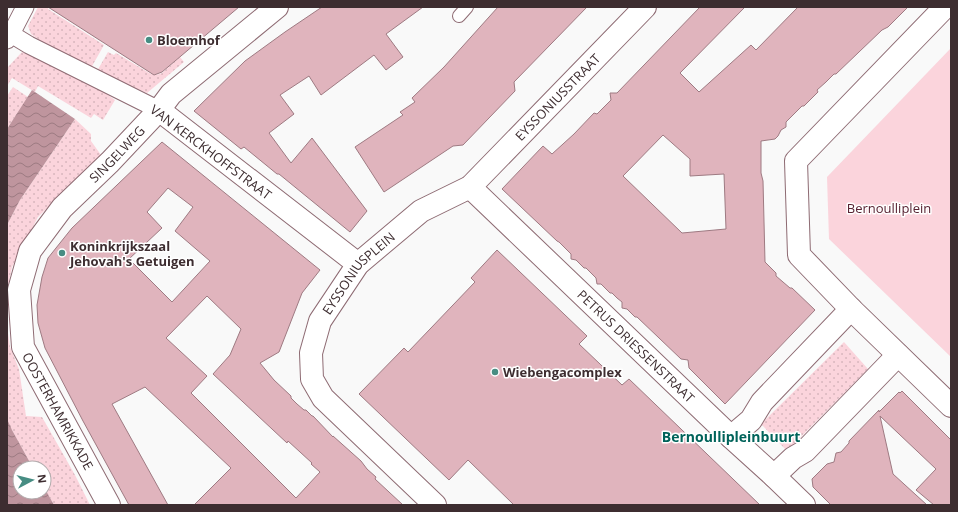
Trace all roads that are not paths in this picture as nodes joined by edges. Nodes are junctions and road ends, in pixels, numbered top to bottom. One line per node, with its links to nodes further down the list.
1 (26, 7): 5 (street)
2 (277, 7): 6 (street, SINGELWEG)
3 (645, 7): 7 (street, EYSSONIUSSTRAAT)
4 (938, 9): 10 (street)
5 (9, 37): 6 (street, VAN KERCKHOFFSTRAAT)
6 (159, 110): 8 (street, VAN KERCKHOFFSTRAAT); 9 (street, SINGELWEG)
7 (470, 187): 8 (street, EYSSONIUSPLEIN); 13 (street, PETRUS DRIESSENSTRAAT)
8 (358, 264): 16 (street, EYSSONIUSPLEIN)
9 (18, 290): 15 (street, OOSTERHAMRIKKADE)
10 (851, 309): 11 (street); 13 (street)
11 (898, 355): 12 (street); 14 (street)
12 (951, 406)
13 (731, 437): 14 (street, PETRUS DRIESSENSTRAAT)
14 (774, 476): 17 (street, PETRUS DRIESSENSTRAAT)
15 (109, 505)
16 (435, 505)
17 (804, 505)

